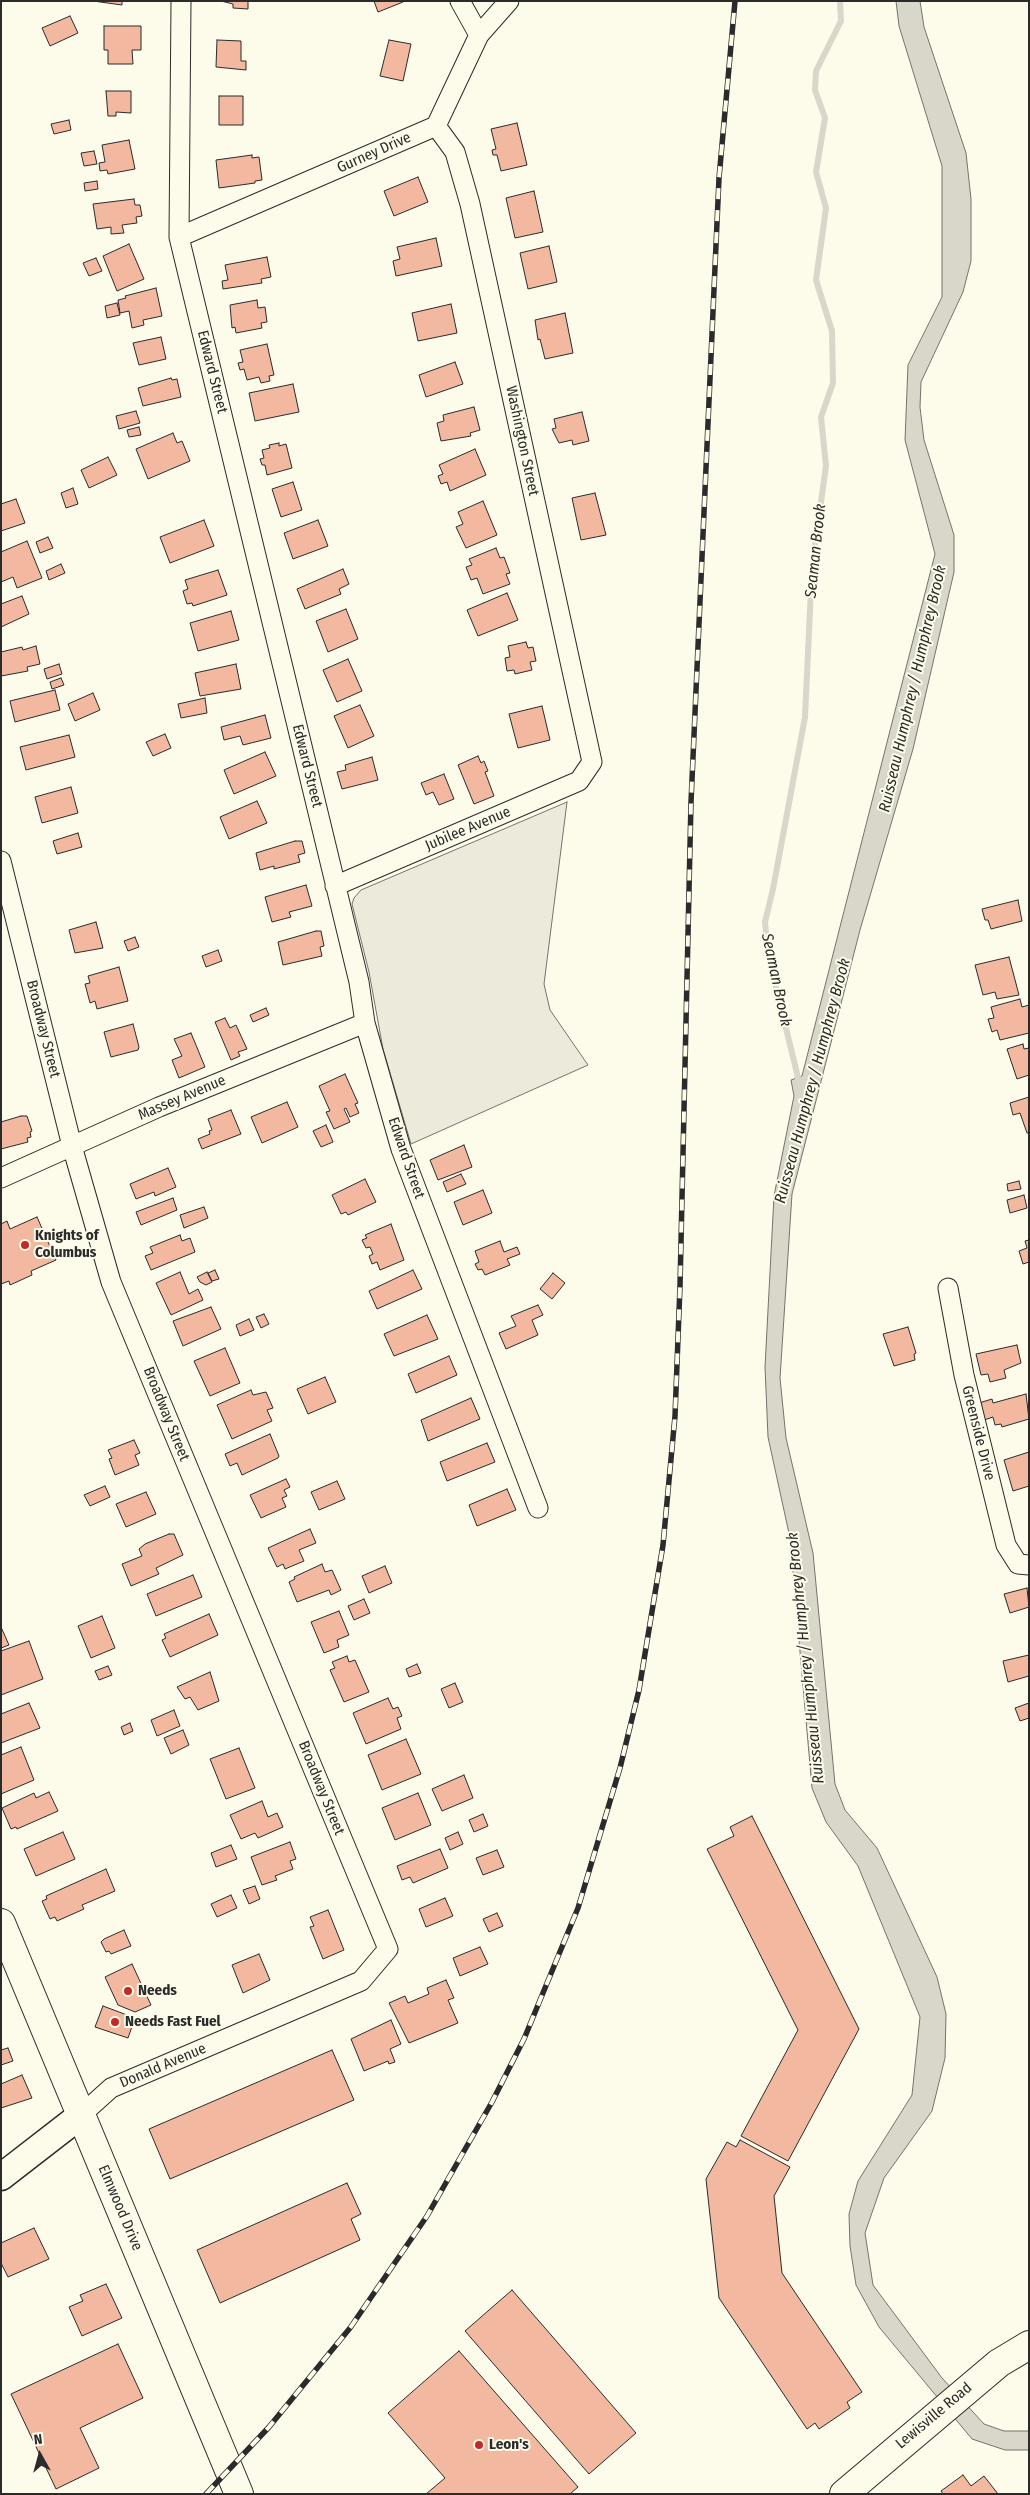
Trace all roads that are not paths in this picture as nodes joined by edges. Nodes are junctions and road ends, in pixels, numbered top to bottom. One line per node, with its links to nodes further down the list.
1 (181, 1): 6 (street, Edward Street)
2 (460, 1): 4 (street)
3 (509, 1): 4 (street)
4 (480, 35): 5 (street)
5 (436, 126): 6 (street, Gurney Drive); 7 (street, Washington Street)
6 (179, 237): 9 (street, Edward Street)
7 (592, 762): 9 (street, Jubilee Avenue)
8 (1, 861): 11 (street, Broadway Street)
9 (336, 886): 10 (street, Edward Street)
10 (365, 1023): 11 (street, Massey Avenue); 14 (street, Edward Street)
11 (72, 1146): 12 (street, Massey Avenue); 17 (street, Broadway Street)
12 (1, 1178)
13 (948, 1288): 15 (street, Greenside Drive)
14 (538, 1508)
15 (1029, 1565)
16 (1, 1923): 18 (main road, Elmwood Drive)
17 (388, 1949): 18 (street, Donald Avenue)
18 (81, 2115): 19 (street, Donald Avenue); 21 (main road, Elmwood Drive)
19 (1, 2177)
20 (1029, 2345): 22 (main road, Lewisville Road)
21 (239, 2494)
22 (844, 2494)

